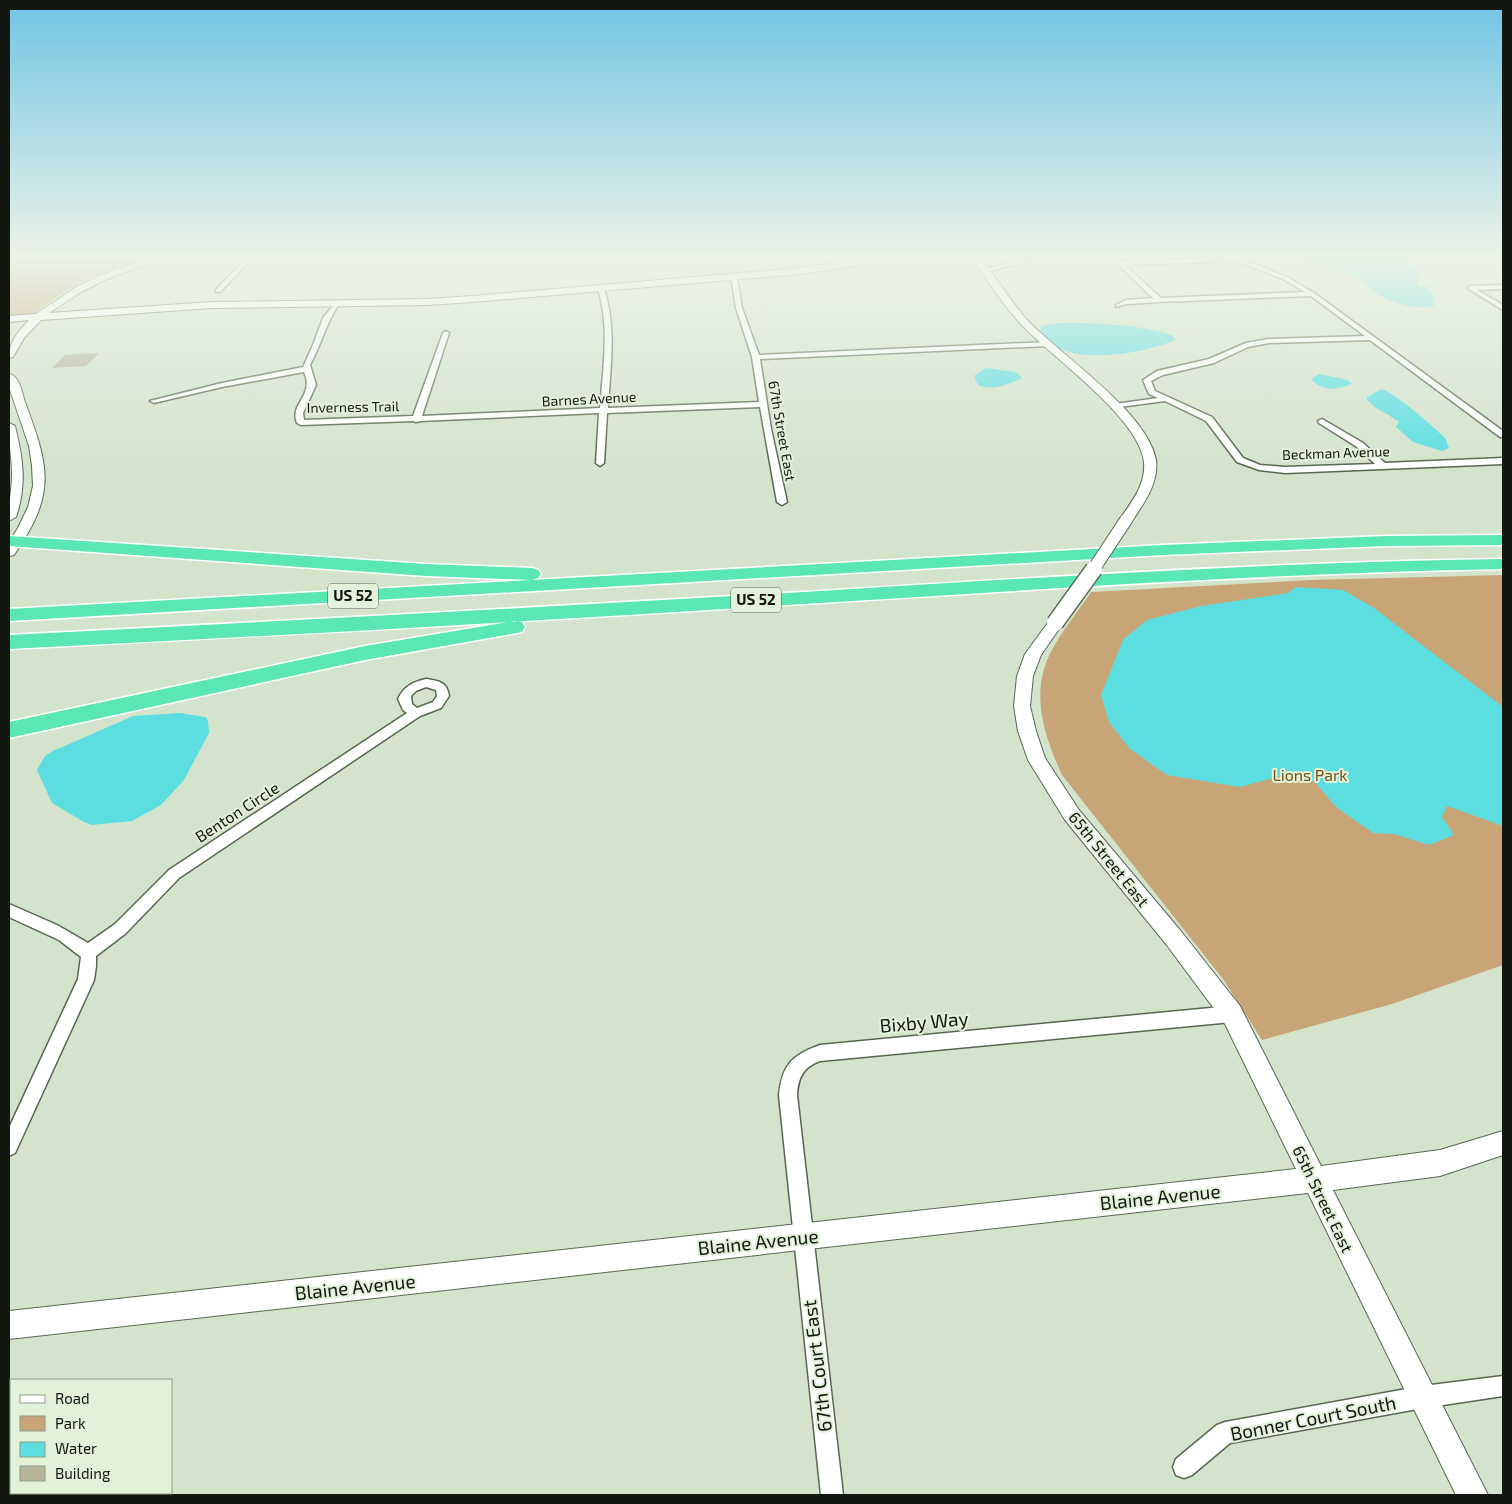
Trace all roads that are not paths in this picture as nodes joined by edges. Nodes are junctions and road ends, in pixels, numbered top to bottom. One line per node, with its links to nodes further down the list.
1 (32, 324): 10 (street)
2 (324, 324): 12 (street)
3 (609, 324): 18 (street)
4 (745, 324): 11 (street, 67th Street East)
5 (1028, 324): 9 (street, 65th Street East)
6 (1353, 324): 8 (street)
7 (446, 333): 19 (street)
8 (1372, 338): 14 (street); 22 (street)
9 (1048, 344): 11 (street); 17 (street, 65th Street East)
10 (9, 355)
11 (756, 357): 16 (street, 67th Street East)
12 (306, 369): 15 (street); 19 (street, Inverness Trail)
13 (9, 377): 29 (street)
14 (1165, 399): 17 (street); 25 (street, Beckman Avenue)
15 (154, 401)
16 (764, 404): 18 (street, Barnes Avenue); 26 (street, 67th Street East)
17 (1115, 406): 39 (street, 65th Street East, bridge)
18 (603, 411): 19 (street, Barnes Avenue); 24 (street)
19 (416, 420)
20 (1322, 421): 25 (street)
21 (9, 426): 27 (street)
22 (1503, 435)
23 (1503, 460): 25 (street, Beckman Avenue)
24 (600, 463)
25 (1382, 465)
26 (782, 502)
27 (9, 517)
28 (1503, 540): 31 (highway, US 52)
29 (12, 544): 31 (highway)
30 (1503, 564): 32 (highway, US 52)
31 (698, 575): 33 (highway, US 52)
32 (659, 606): 34 (highway, US 52); 36 (highway)
33 (9, 615)
34 (9, 642)
35 (416, 713): 38 (street, Benton Circle)
36 (9, 730)
37 (9, 910): 38 (street)
38 (87, 953): 41 (street)
39 (1232, 1014): 42 (street, 65th Street East); 43 (street, Bixby Way)
40 (1503, 1143): 42 (street, Blaine Avenue)
41 (9, 1147)
42 (1314, 1180): 43 (street, Blaine Avenue); 46 (street, 65th Street East)
43 (802, 1238): 44 (street, Blaine Avenue); 48 (street, 67th Court East)
44 (9, 1325)
45 (1503, 1386): 46 (street, Bonner Court South)
46 (1423, 1397): 47 (street, Bonner Court South); 49 (street, 65th Street East)
47 (1184, 1467)
48 (832, 1495)
49 (1472, 1495)

